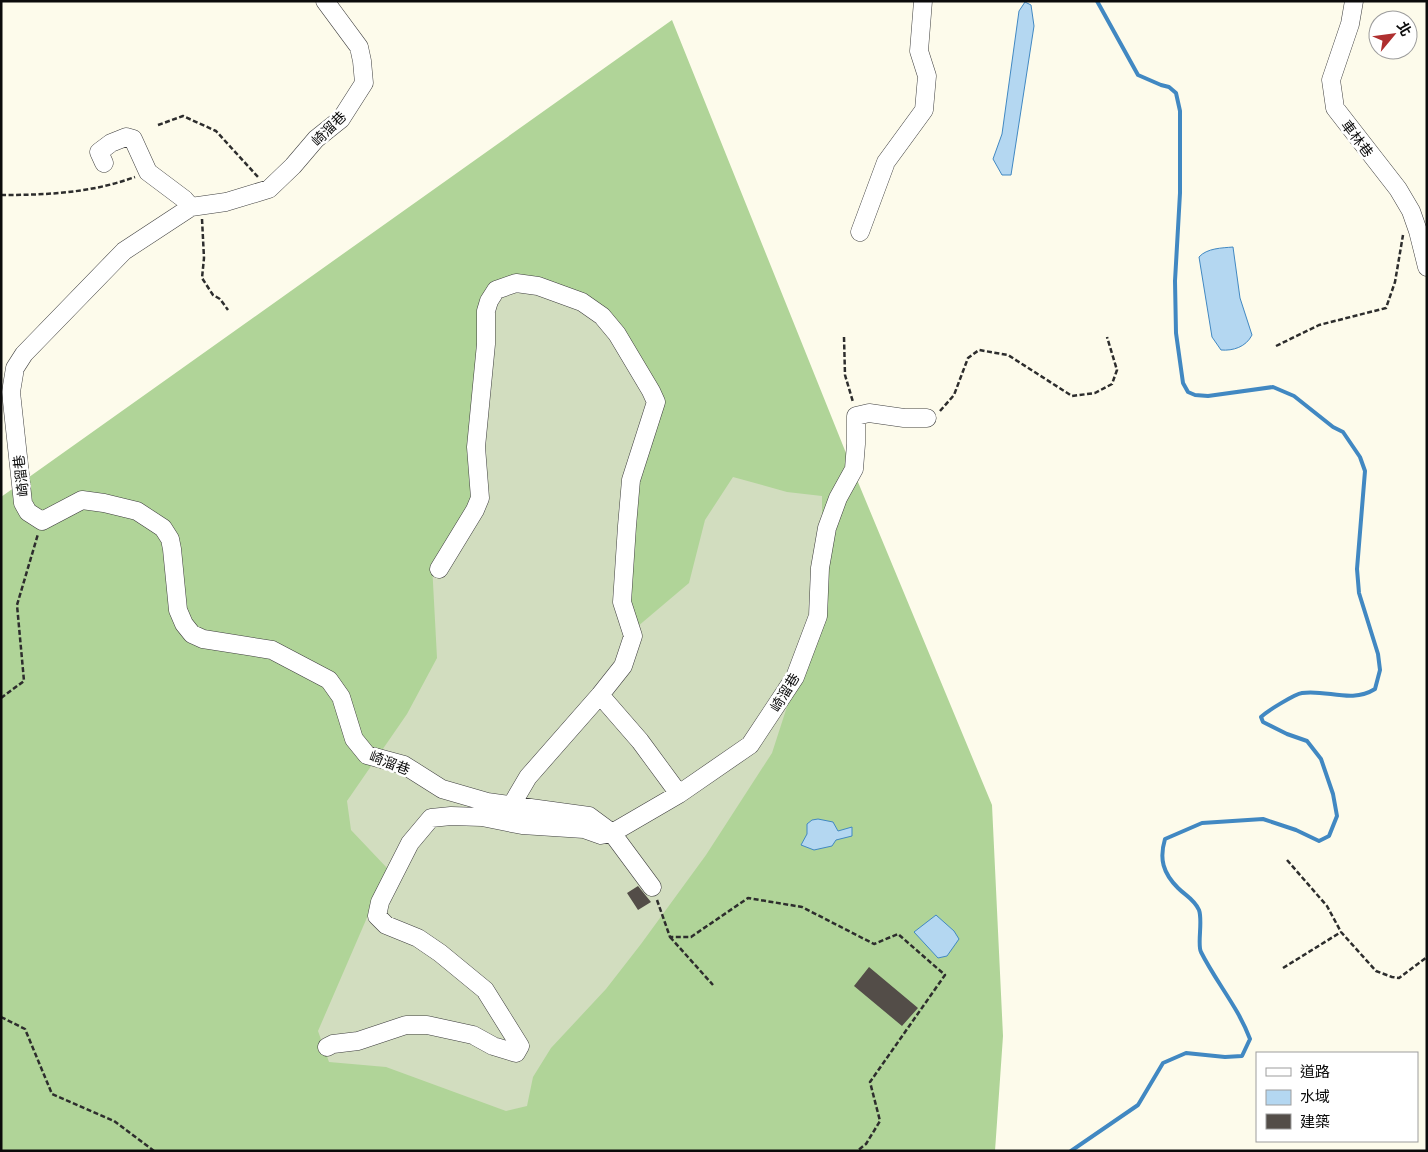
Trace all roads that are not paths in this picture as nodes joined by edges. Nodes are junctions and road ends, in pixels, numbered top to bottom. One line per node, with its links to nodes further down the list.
1 (325, 1): 5 (street, 崎溜巷)
2 (923, 1): 6 (street)
3 (1354, 1): 7 (street, 車林巷)
4 (104, 163): 5 (street)
5 (198, 206): 12 (street, 崎溜巷)
6 (860, 232)
7 (1427, 267)
8 (927, 418): 11 (street, 崎溜巷)
9 (439, 569): 10 (street)
10 (600, 695): 11 (street); 12 (street)
11 (679, 794): 13 (street, 崎溜巷)
12 (511, 806): 13 (street, 崎溜巷)
13 (612, 833): 14 (street); 15 (street)
14 (652, 887)
15 (327, 1047)

